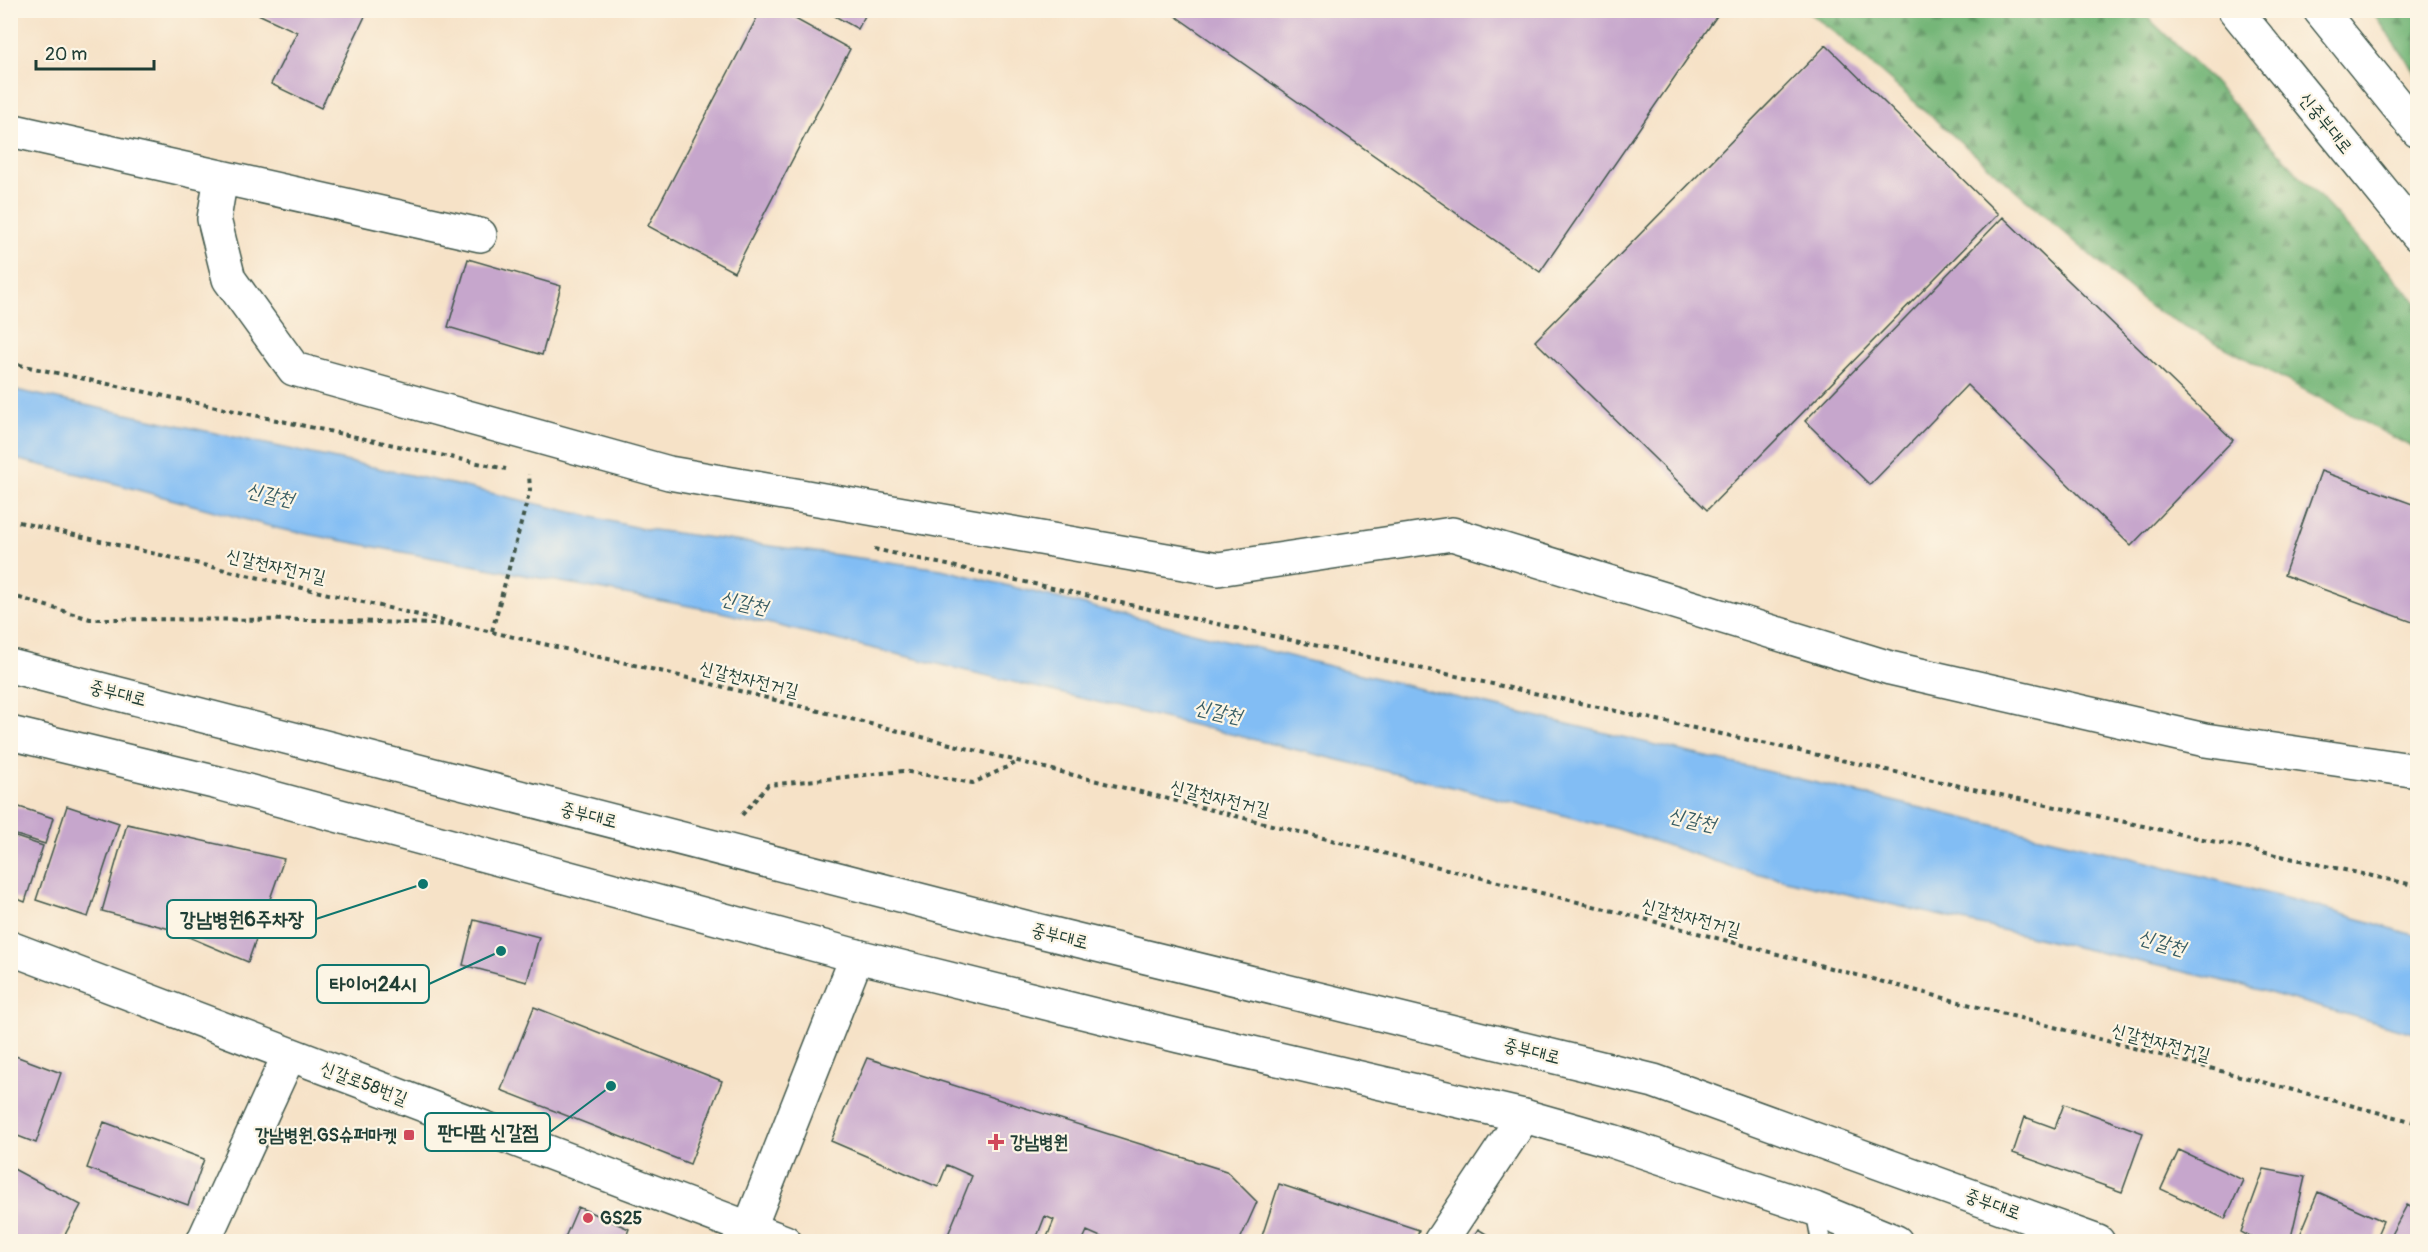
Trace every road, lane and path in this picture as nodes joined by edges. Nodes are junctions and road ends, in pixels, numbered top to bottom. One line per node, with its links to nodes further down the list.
1 (2235, 10): 7 (main road, 신중부대로)
2 (2320, 10): 4 (main road)
3 (10, 130): 5 (main road)
4 (2418, 131)
5 (221, 177): 6 (main road); 19 (main road)
6 (480, 235)
7 (2418, 235)
8 (10, 363): 9 (path)
9 (529, 474): 10 (path); 15 (path)
10 (540, 477)
11 (10, 520): 14 (path, 신갈천자전거길)
12 (867, 548): 21 (path)
13 (10, 595): 14 (path)
14 (468, 625): 15 (path, 신갈천자전거길)
15 (492, 631): 18 (path, 신갈천자전거길)
16 (10, 666): 20 (main road, 중부대로)
17 (10, 733): 23 (main road)
18 (1021, 761): 20 (path); 26 (path, 신갈천자전거길)
19 (2418, 771)
20 (715, 847): 34 (main road, 중부대로)
21 (2418, 886)
22 (10, 948): 24 (main road, 신갈로58번길)
23 (857, 956): 25 (main road); 28 (main road)
24 (288, 1055): 28 (main road, 신갈로58번길); 29 (main road)
25 (1524, 1116): 27 (main road); 31 (main road)
26 (2418, 1124)
27 (1815, 1209): 32 (lane); 33 (main road)
28 (747, 1235): 30 (main road, 신갈로58번길)
29 (204, 1242)
30 (785, 1242)
31 (1440, 1242)
32 (1821, 1242)
33 (1896, 1242)
34 (2098, 1242)

